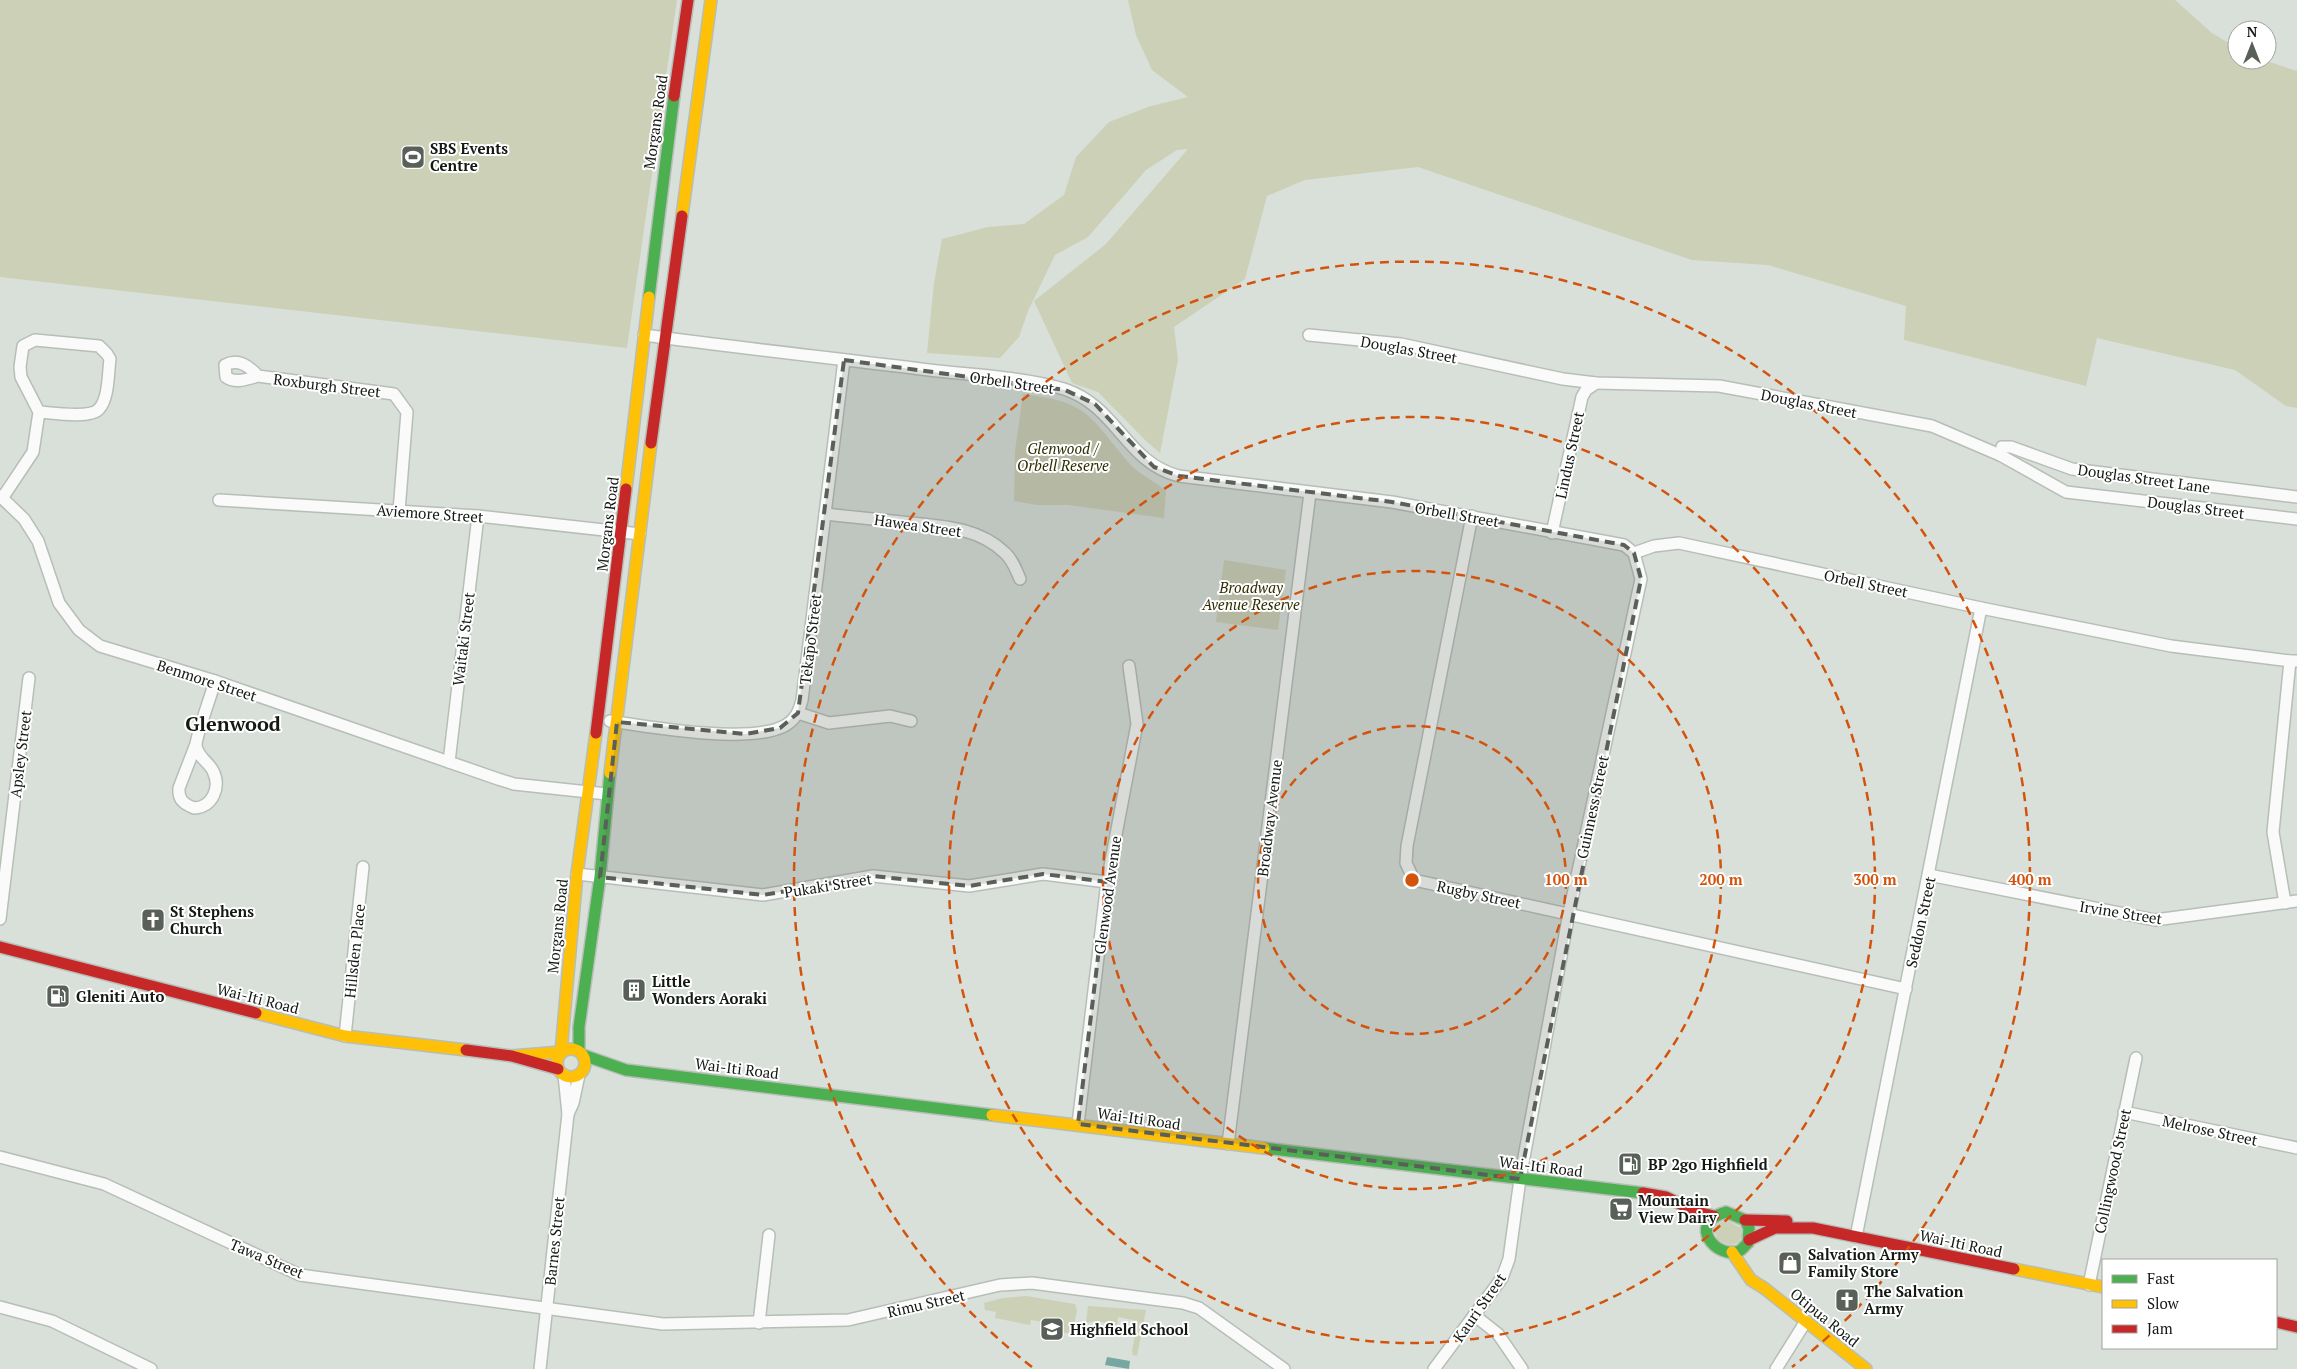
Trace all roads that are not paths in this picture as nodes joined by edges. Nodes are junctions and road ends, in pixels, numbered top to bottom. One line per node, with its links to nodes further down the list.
1 (688, 0): 3 (street, Morgans Road)
2 (711, 0): 4 (street)
3 (665, 161): 4 (street); 5 (street, Morgans Road)
4 (687, 164): 7 (street)
5 (644, 335): 7 (street, Orbell Street); 22 (street, Morgans Road)
6 (1309, 335): 10 (street, Douglas Street)
7 (665, 338): 8 (street, Orbell Street); 24 (street)
8 (844, 360): 13 (street, Orbell Street); 18 (street, Tekapo Street)
9 (258, 376): 17 (street, Roxburgh Street)
10 (1596, 383): 12 (street, Douglas Street); 23 (street, Lindus Street)
11 (39, 412): 11 (street); 14 (street)
12 (2000, 455): 15 (street, Douglas Street Lane); 21 (street, Douglas Street)
13 (1310, 493): 20 (street, Orbell Street); 62 (street, Broadway Avenue)
14 (2, 497): 31 (street, Benmore Street)
15 (2297, 497)
16 (219, 500): 17 (street, Aviemore Street)
17 (399, 510): 19 (street, Aviemore Street)
18 (825, 514): 26 (street, Hawea Street); 32 (street, Tekapo Street)
19 (478, 516): 22 (street, Aviemore Street); 37 (street, Waitaki Street)
20 (1472, 516): 23 (street, Orbell Street); 47 (street, Rugby Street)
21 (2297, 519)
22 (621, 531): 24 (street, Aviemore Street); 33 (street, Morgans Road)
23 (1552, 533): 25 (street, Orbell Street)
24 (640, 534): 35 (street)
25 (1634, 553): 27 (street, Orbell Street); 47 (street, Guinness Street)
26 (1020, 579)
27 (1981, 608): 28 (street, Orbell Street); 42 (street, Seddon Street)
28 (2293, 661): 46 (street)
29 (1129, 666): 44 (street, Glenwood Avenue)
30 (29, 678): 48 (street, Apsley Street)
31 (215, 681): 36 (street); 37 (street, Benmore Street)
32 (798, 713): 34 (street); 35 (street)
33 (598, 719): 35 (street); 38 (street, Morgans Road)
34 (912, 721)
35 (617, 722): 39 (street)
36 (196, 744): 36 (street)
37 (449, 762): 38 (street, Benmore Street)
38 (589, 792): 39 (street, Benmore Street); 41 (street, Morgans Road)
39 (606, 794): 43 (street)
40 (363, 867): 51 (street, Hillsden Place)
41 (578, 874): 43 (street, Pukaki Street); 52 (street, Morgans Road)
42 (1929, 875): 46 (street, Irvine Street); 50 (street, Seddon Street)
43 (600, 876): 44 (street, Pukaki Street); 53 (street)
44 (1107, 882): 61 (street, Glenwood Avenue)
45 (2297, 901): 46 (street, Irvine Street)
46 (2285, 903)
47 (1569, 913): 50 (street, Rugby Street); 65 (street, Guinness Street)
48 (0, 919)
49 (0, 947): 51 (street, Wai-Iti Road)
50 (1906, 989): 72 (street, Seddon Street)
51 (345, 1036): 54 (street, Wai-Iti Road)
52 (561, 1052): 53 (street); 54 (street, Wai-Iti Road); 57 (street)
53 (581, 1053): 56 (street, Wai-Iti Road); 58 (street)
54 (512, 1056): 57 (street, Wai-Iti Road)
55 (2136, 1058): 59 (street, Collingwood Street)
56 (626, 1070): 58 (street, Wai-Iti Road); 61 (street, Wai-Iti Road)
57 (561, 1072): 58 (street); 60 (street, Barnes Street)
58 (580, 1074): 60 (street, Barnes Street)
59 (2124, 1112): 63 (street, Melrose Street); 75 (street, Collingwood Street)
60 (568, 1114): 79 (street, Barnes Street)
61 (1078, 1124): 62 (street, Wai-Iti Road)
62 (1228, 1144): 65 (street, Wai-Iti Road)
63 (2297, 1148)
64 (0, 1157): 79 (street, Tawa Street)
65 (1520, 1179): 66 (street, Wai-Iti Road); 80 (street, Kauri Street)
66 (1649, 1194): 67 (street, Wai-Iti Road); 70 (street, Wai-Iti Road)
67 (1714, 1216): 68 (street); 70 (street)
68 (1745, 1220): 69 (street, Wai-Iti Road); 73 (street)
69 (1813, 1228): 72 (street, Wai-Iti Road); 73 (street, Wai-Iti Road)
70 (1706, 1231): 74 (street)
71 (769, 1235): 81 (street)
72 (1856, 1237): 75 (street, Wai-Iti Road)
73 (1749, 1242): 74 (street); 76 (street, Otipua Road)
74 (1732, 1252): 76 (street, Otipua Road)
75 (2089, 1285): 77 (street, Wai-Iti Road)
76 (1764, 1288): 82 (street, Otipua Road)
77 (2102, 1288)
78 (0, 1308): 85 (street)
79 (547, 1309): 81 (street, Rimu Street); 86 (street, Barnes Street)
80 (1474, 1315): 88 (street, Kauri Street); 89 (street)
81 (759, 1322): 87 (street, Rimu Street)
82 (1806, 1322): 90 (street); 91 (street, Otipua Road)
83 (2277, 1322): 84 (street)
84 (2297, 1327)
85 (151, 1369)
86 (540, 1369)
87 (1284, 1369)
88 (1434, 1369)
89 (1522, 1369)
90 (1776, 1369)
91 (1866, 1369)

